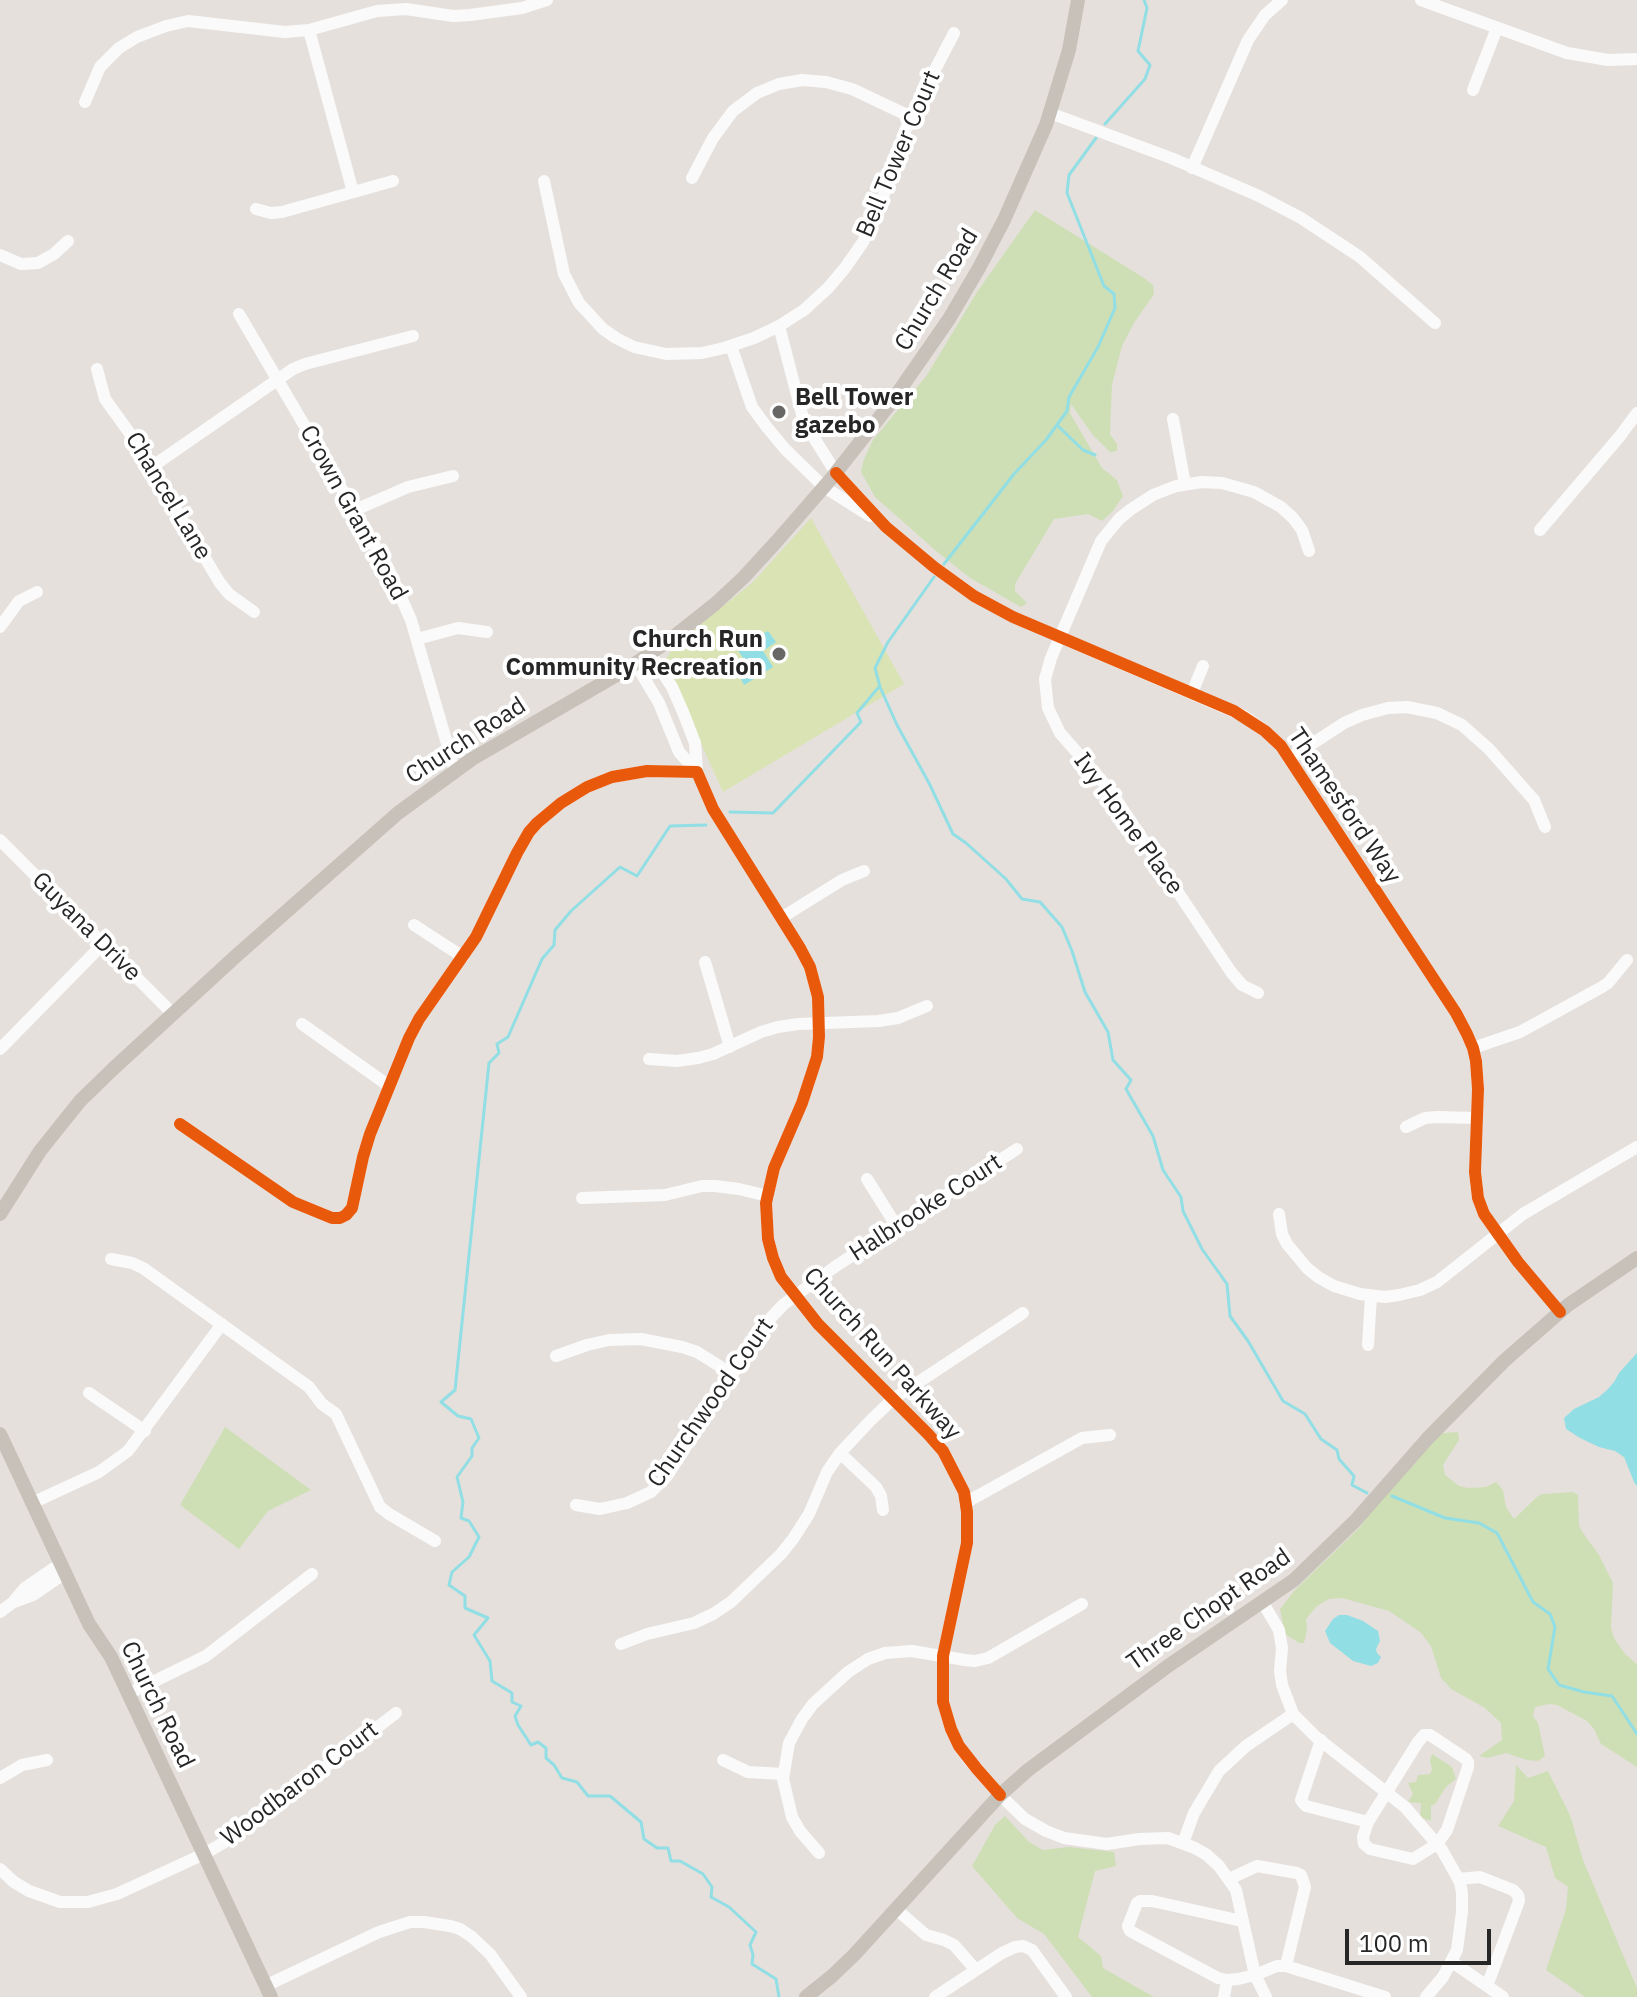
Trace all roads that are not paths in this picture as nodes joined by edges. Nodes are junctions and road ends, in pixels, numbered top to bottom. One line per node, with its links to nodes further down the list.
1 (547, 0): 6 (street)
2 (1078, 0): 11 (main road, Church Road)
3 (1282, 0): 13 (street)
4 (1421, 0): 5 (street)
5 (1497, 28): 8 (street); 9 (street)
6 (309, 30): 10 (street); 17 (street)
7 (954, 33): 12 (street, Bell Tower Court)
8 (1637, 59)
9 (1473, 90)
10 (85, 102)
11 (1050, 113): 13 (street); 32 (main road, Church Road)
12 (909, 120): 14 (street); 23 (street, Bell Tower Court)
13 (1192, 168): 22 (street)
14 (692, 178)
15 (393, 181): 17 (street)
16 (544, 181): 25 (street, Bell Tower Court)
17 (353, 192): 18 (street)
18 (256, 209)
19 (68, 241): 20 (street)
20 (0, 255)
21 (239, 314): 27 (street, Crown Grant Road)
22 (1435, 323)
23 (779, 326): 25 (street, Bell Tower Court); 32 (street, Thamesford Way)
24 (413, 336): 27 (street)
25 (731, 346): 35 (street, Thamesford Way)
26 (97, 369): 31 (street, Chancel Lane)
27 (278, 379): 31 (street); 36 (street, Crown Grant Road)
28 (1637, 413): 30 (street)
29 (1173, 419): 34 (street)
30 (1633, 427): 38 (street)
31 (150, 468): 41 (street, Chancel Lane)
32 (836, 473): 35 (main road, Church Road); 37 (street, Thamesford Way)
33 (453, 476): 36 (street)
34 (1185, 484): 39 (street); 44 (street, Ivy Home Place)
35 (824, 487): 37 (street, Thamesford Way); 46 (main road, Church Road)
36 (355, 510): 45 (street, Crown Grant Road)
37 (886, 527): 44 (street, Thamesford Way)
38 (1540, 530)
39 (1309, 551)
40 (37, 592): 42 (street)
41 (254, 612)
42 (0, 627)
43 (487, 632): 45 (street)
44 (1060, 637): 49 (street, Thamesford Way); 62 (street, Ivy Home Place)
45 (417, 639): 51 (street, Crown Grant Road)
46 (650, 653): 47 (main road, Church Road); 52 (street, Church Run Parkway)
47 (635, 663): 51 (main road, Church Road); 52 (street, Church Run Parkway)
48 (1203, 666): 49 (street)
49 (1192, 693): 50 (street, Thamesford Way)
50 (1289, 759): 53 (street); 68 (street, Thamesford Way)
51 (455, 771): 64 (main road, Church Road)
52 (697, 772): 56 (street, Church Run Parkway); 59 (street)
53 (1545, 827)
54 (0, 840): 58 (street, Guyana Drive)
55 (864, 871): 56 (street)
56 (781, 918): 65 (street, Church Run Parkway)
57 (414, 925): 59 (street)
58 (103, 944): 64 (street, Guyana Drive); 69 (street)
59 (463, 957): 71 (street)
60 (1627, 960): 68 (street)
61 (705, 962): 67 (street)
62 (1258, 993)
63 (927, 1006): 65 (street)
64 (173, 1014): 80 (main road, Church Road)
65 (820, 1023): 67 (street); 78 (street, Church Run Parkway)
66 (302, 1024): 71 (street)
67 (730, 1047): 70 (street)
68 (1473, 1048): 72 (street, Thamesford Way)
69 (0, 1049)
70 (649, 1059)
71 (389, 1086): 73 (street)
72 (1477, 1118): 74 (street); 83 (street, Thamesford Way)
73 (180, 1124)
74 (1406, 1127)
75 (1637, 1147): 83 (street)
76 (1017, 1149): 82 (street, Halbrooke Court)
77 (867, 1179): 82 (street)
78 (768, 1196): 79 (street); 86 (street, Church Run Parkway)
79 (582, 1198)
80 (0, 1214)
81 (1279, 1214): 87 (street)
82 (897, 1227): 86 (street, Halbrooke Court)
83 (1498, 1233): 87 (street); 88 (street, Thamesford Way)
84 (1637, 1258): 88 (main road, Three Chopt Road)
85 (111, 1259): 90 (street)
86 (795, 1295): 93 (street, Churchwood Court); 95 (street, Church Run Parkway)
87 (1371, 1296): 91 (street)
88 (1560, 1312): 107 (main road, Three Chopt Road)
89 (1023, 1313): 95 (street)
90 (222, 1324): 96 (street); 104 (street)
91 (1368, 1345)
92 (556, 1356): 93 (street)
93 (732, 1374): 102 (street, Churchwood Court)
94 (89, 1393): 96 (street)
95 (893, 1399): 99 (street); 101 (street, Church Run Parkway)
96 (145, 1431): 100 (street)
97 (0, 1434): 100 (main road, Church Road)
98 (1110, 1435): 101 (street)
99 (840, 1453): 103 (street); 110 (street)
100 (32, 1503): 105 (main road, Church Road)
101 (965, 1503): 111 (street, Church Run Parkway)
102 (576, 1505)
103 (883, 1510)
104 (435, 1541)
105 (63, 1568): 109 (street); 112 (main road, Church Road)
106 (312, 1574): 112 (street)
107 (1263, 1603): 114 (street); 121 (main road, Three Chopt Road)
108 (1082, 1604): 111 (street)
109 (0, 1612)
110 (621, 1644)
111 (943, 1656): 118 (street); 121 (street, Church Run Parkway)
112 (128, 1694): 126 (main road, Church Road)
113 (396, 1713): 126 (street, Woodbaron Court)
114 (1293, 1714): 115 (street); 123 (street)
115 (1321, 1740): 120 (street); 122 (street)
116 (47, 1760): 119 (street)
117 (723, 1760): 118 (street)
118 (783, 1774): 125 (street)
119 (0, 1778)
120 (1387, 1793): 122 (street); 124 (street); 124 (street)
121 (1000, 1795): 123 (street, Church Run Parkway); 130 (main road, Three Chopt Road)
122 (1368, 1822): 124 (street)
123 (1183, 1843): 128 (street)
124 (1437, 1844): 129 (street)
125 (819, 1853)
126 (204, 1854): 127 (street, Woodbaron Court); 138 (main road, Church Road)
127 (0, 1869)
128 (1229, 1879): 131 (street); 133 (street)
129 (1458, 1879): 132 (street); 137 (street)
130 (896, 1909): 134 (street); 140 (main road, Three Chopt Road)
131 (1242, 1921): 135 (street); 136 (street)
132 (1452, 1962): 137 (street); 146 (street)
133 (1286, 1966): 135 (street); 145 (street)
134 (975, 1969): 141 (street); 142 (street)
135 (1255, 1975): 136 (street); 144 (street)
136 (1227, 1980): 143 (street)
137 (1487, 1986): 147 (street)
138 (268, 1992): 139 (street)
139 (521, 1997)
140 (806, 1997)
141 (935, 1997)
142 (1066, 1997)
143 (1224, 1997)
144 (1266, 1997)
145 (1385, 1997)
146 (1426, 1997)
147 (1503, 1997)

